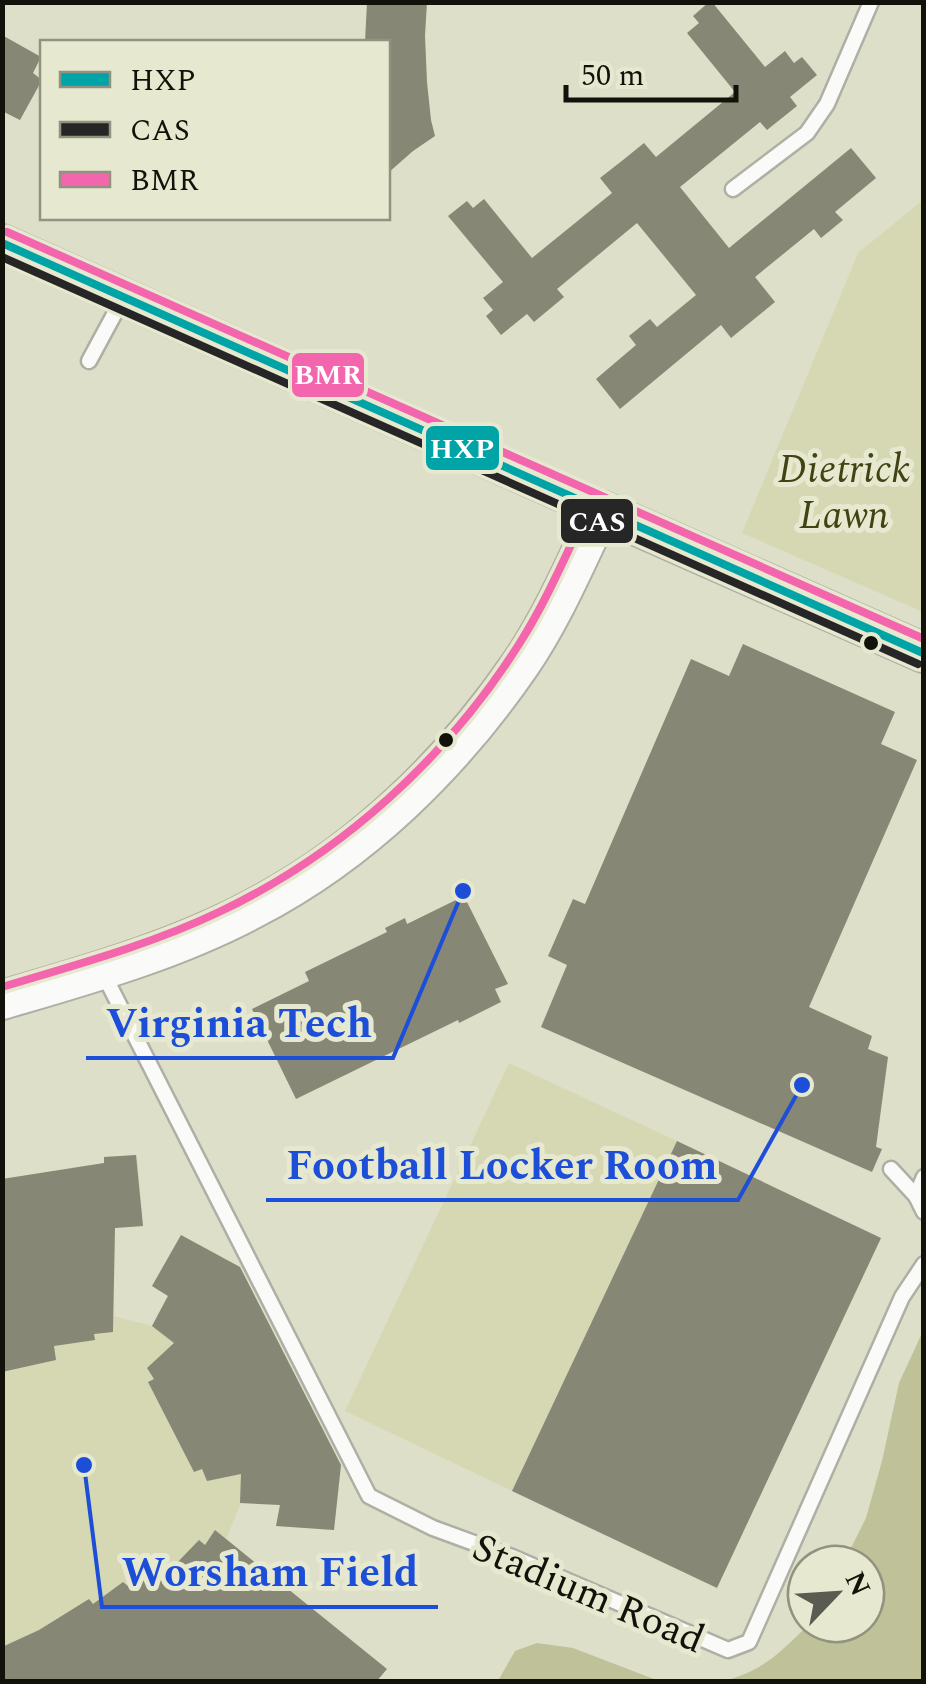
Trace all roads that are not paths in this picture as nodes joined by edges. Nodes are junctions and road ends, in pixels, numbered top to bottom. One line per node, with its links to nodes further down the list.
1 (871, 2): 2 (lane)
2 (733, 189)
3 (2, 242): 4 (street)
4 (124, 298): 5 (lane); 6 (street)
5 (89, 361)
6 (601, 510): 7 (main road); 8 (main road)
7 (924, 653)
8 (101, 970): 9 (main road); 14 (lane, Stadium Road)
9 (2, 1000)
10 (890, 1169): 12 (lane)
11 (924, 1177): 12 (lane)
12 (916, 1196): 13 (lane)
13 (924, 1212)
14 (924, 1264)

